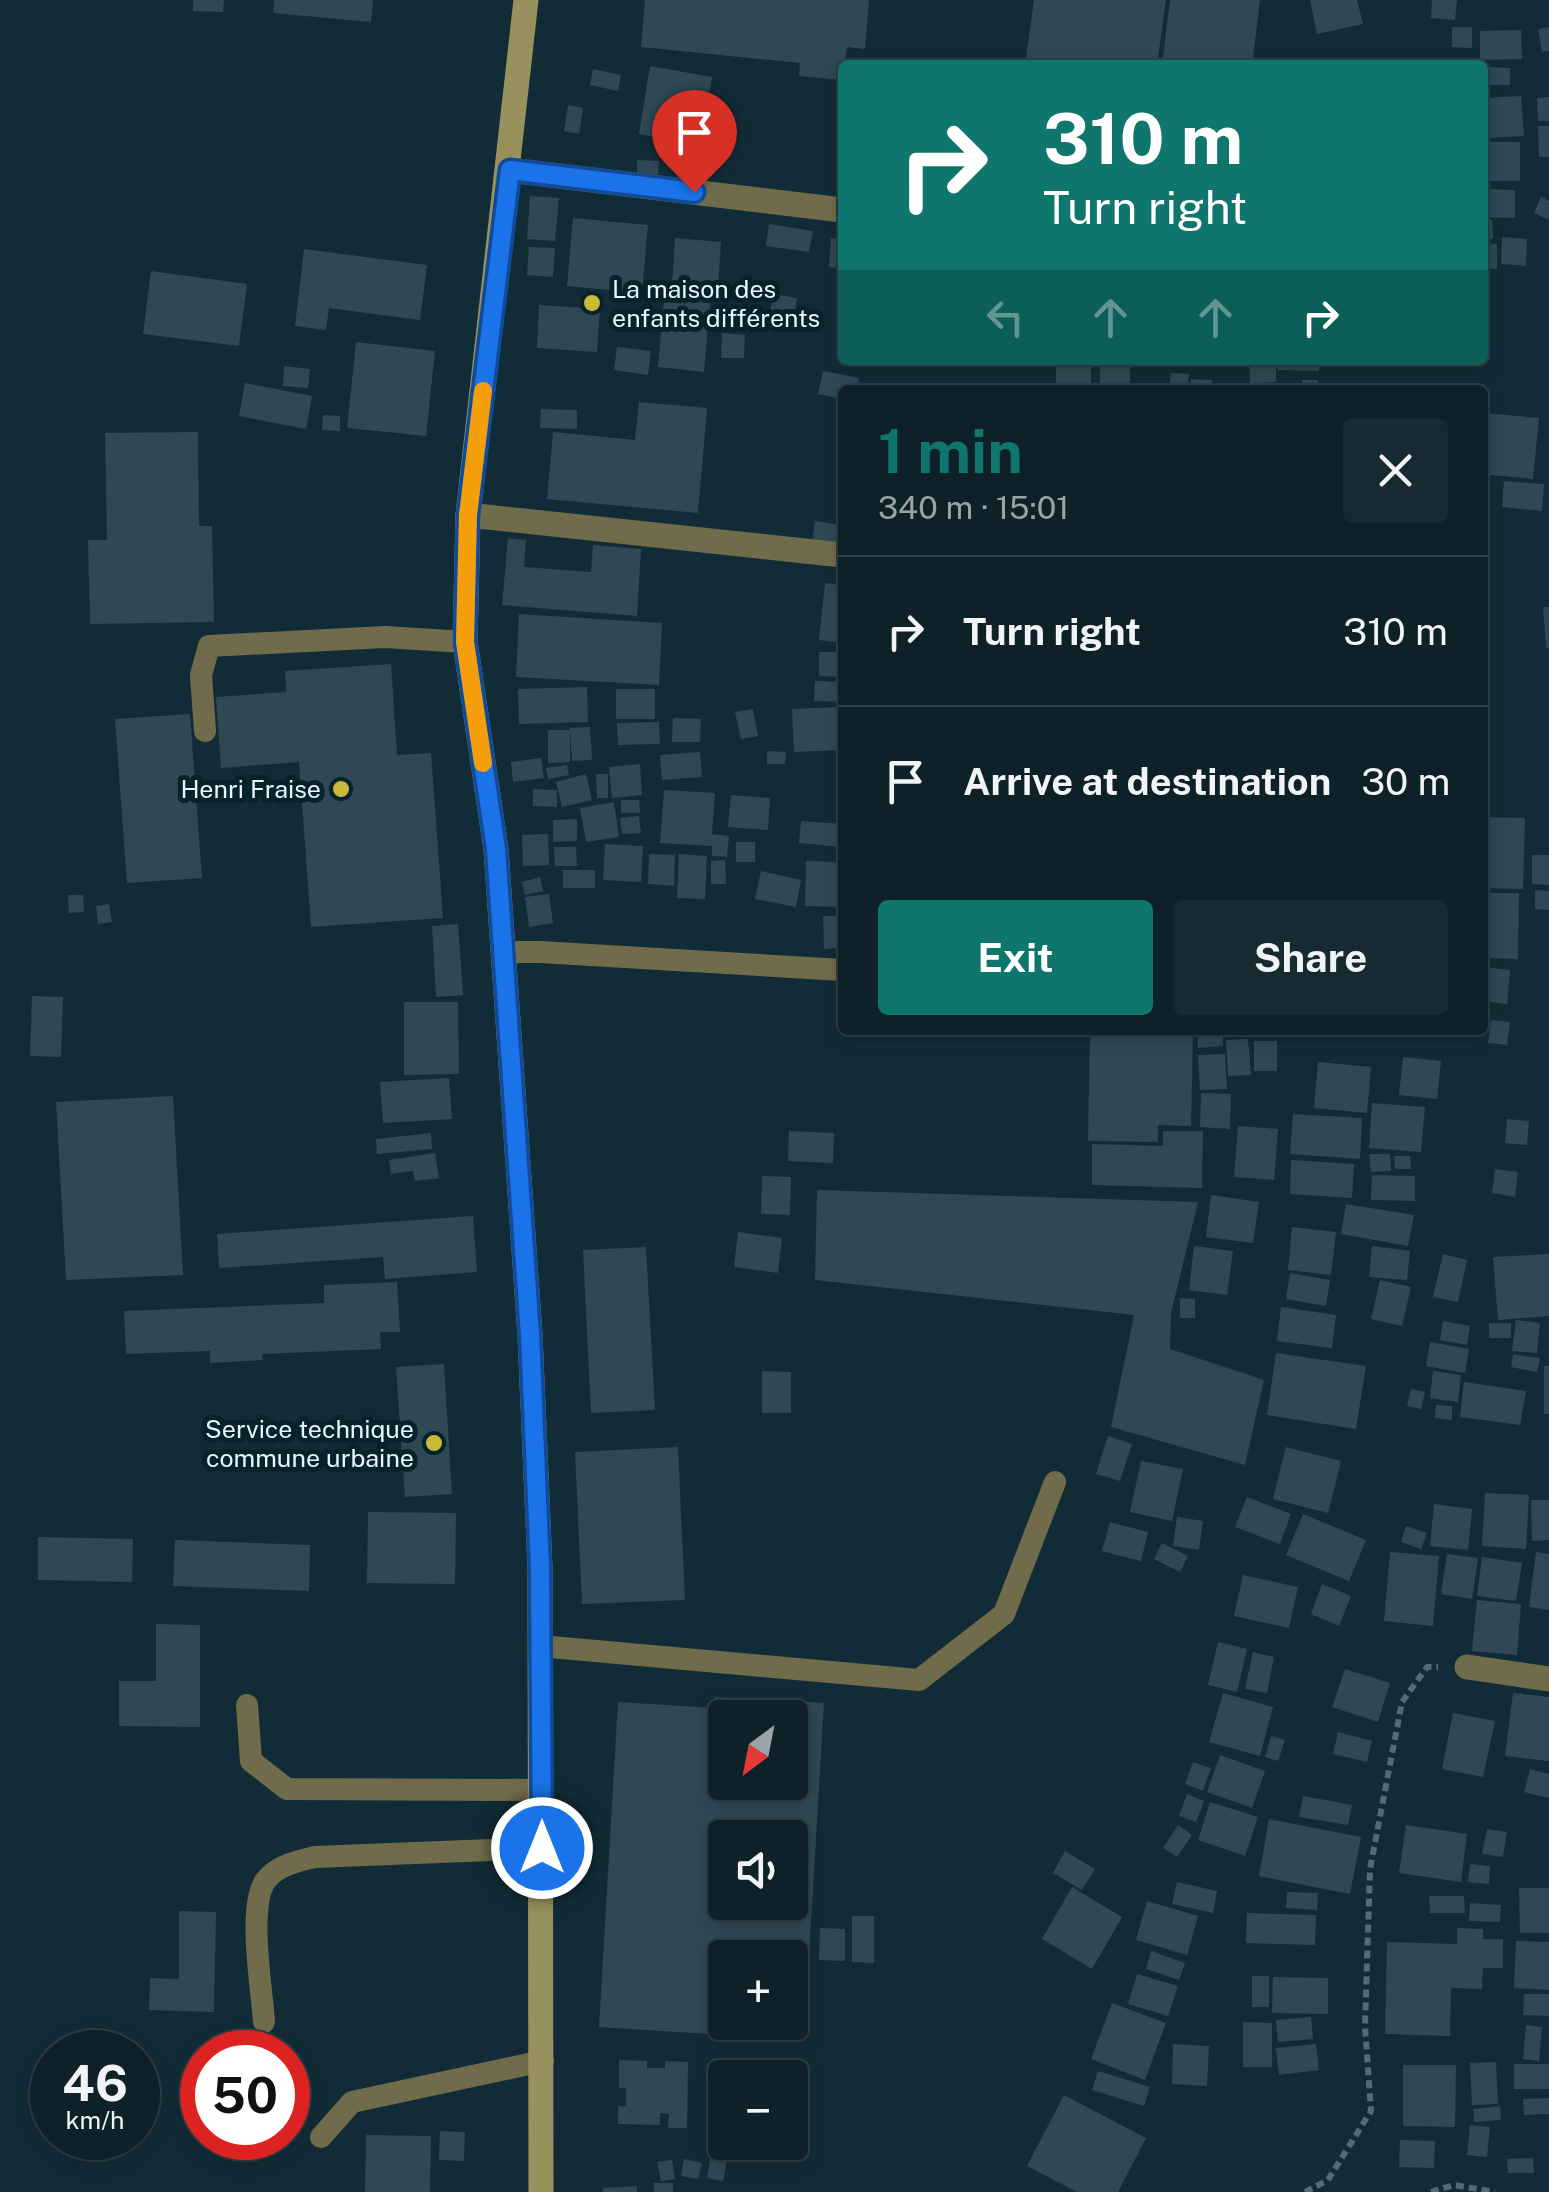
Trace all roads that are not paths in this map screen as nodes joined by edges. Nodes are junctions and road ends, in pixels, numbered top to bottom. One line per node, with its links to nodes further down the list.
1 (526, 0): 2 (main road)
2 (510, 170): 3 (street); 4 (main road)
3 (838, 210)
4 (468, 515): 5 (street); 6 (main road)
5 (838, 555)
6 (465, 642): 7 (lane); 8 (main road)
7 (205, 730)
8 (503, 952): 9 (lane); 11 (main road)
9 (838, 970)
10 (1055, 1482): 11 (lane)
11 (540, 1646): 15 (main road)
12 (1467, 1667): 13 (street)
13 (1549, 1678)
14 (247, 1705): 15 (lane)
15 (542, 1790): 16 (main road)
16 (542, 1848): 17 (lane); 18 (main road)
17 (264, 2022)
18 (543, 2061): 19 (lane); 20 (main road)
19 (321, 2137)
20 (541, 2192)

